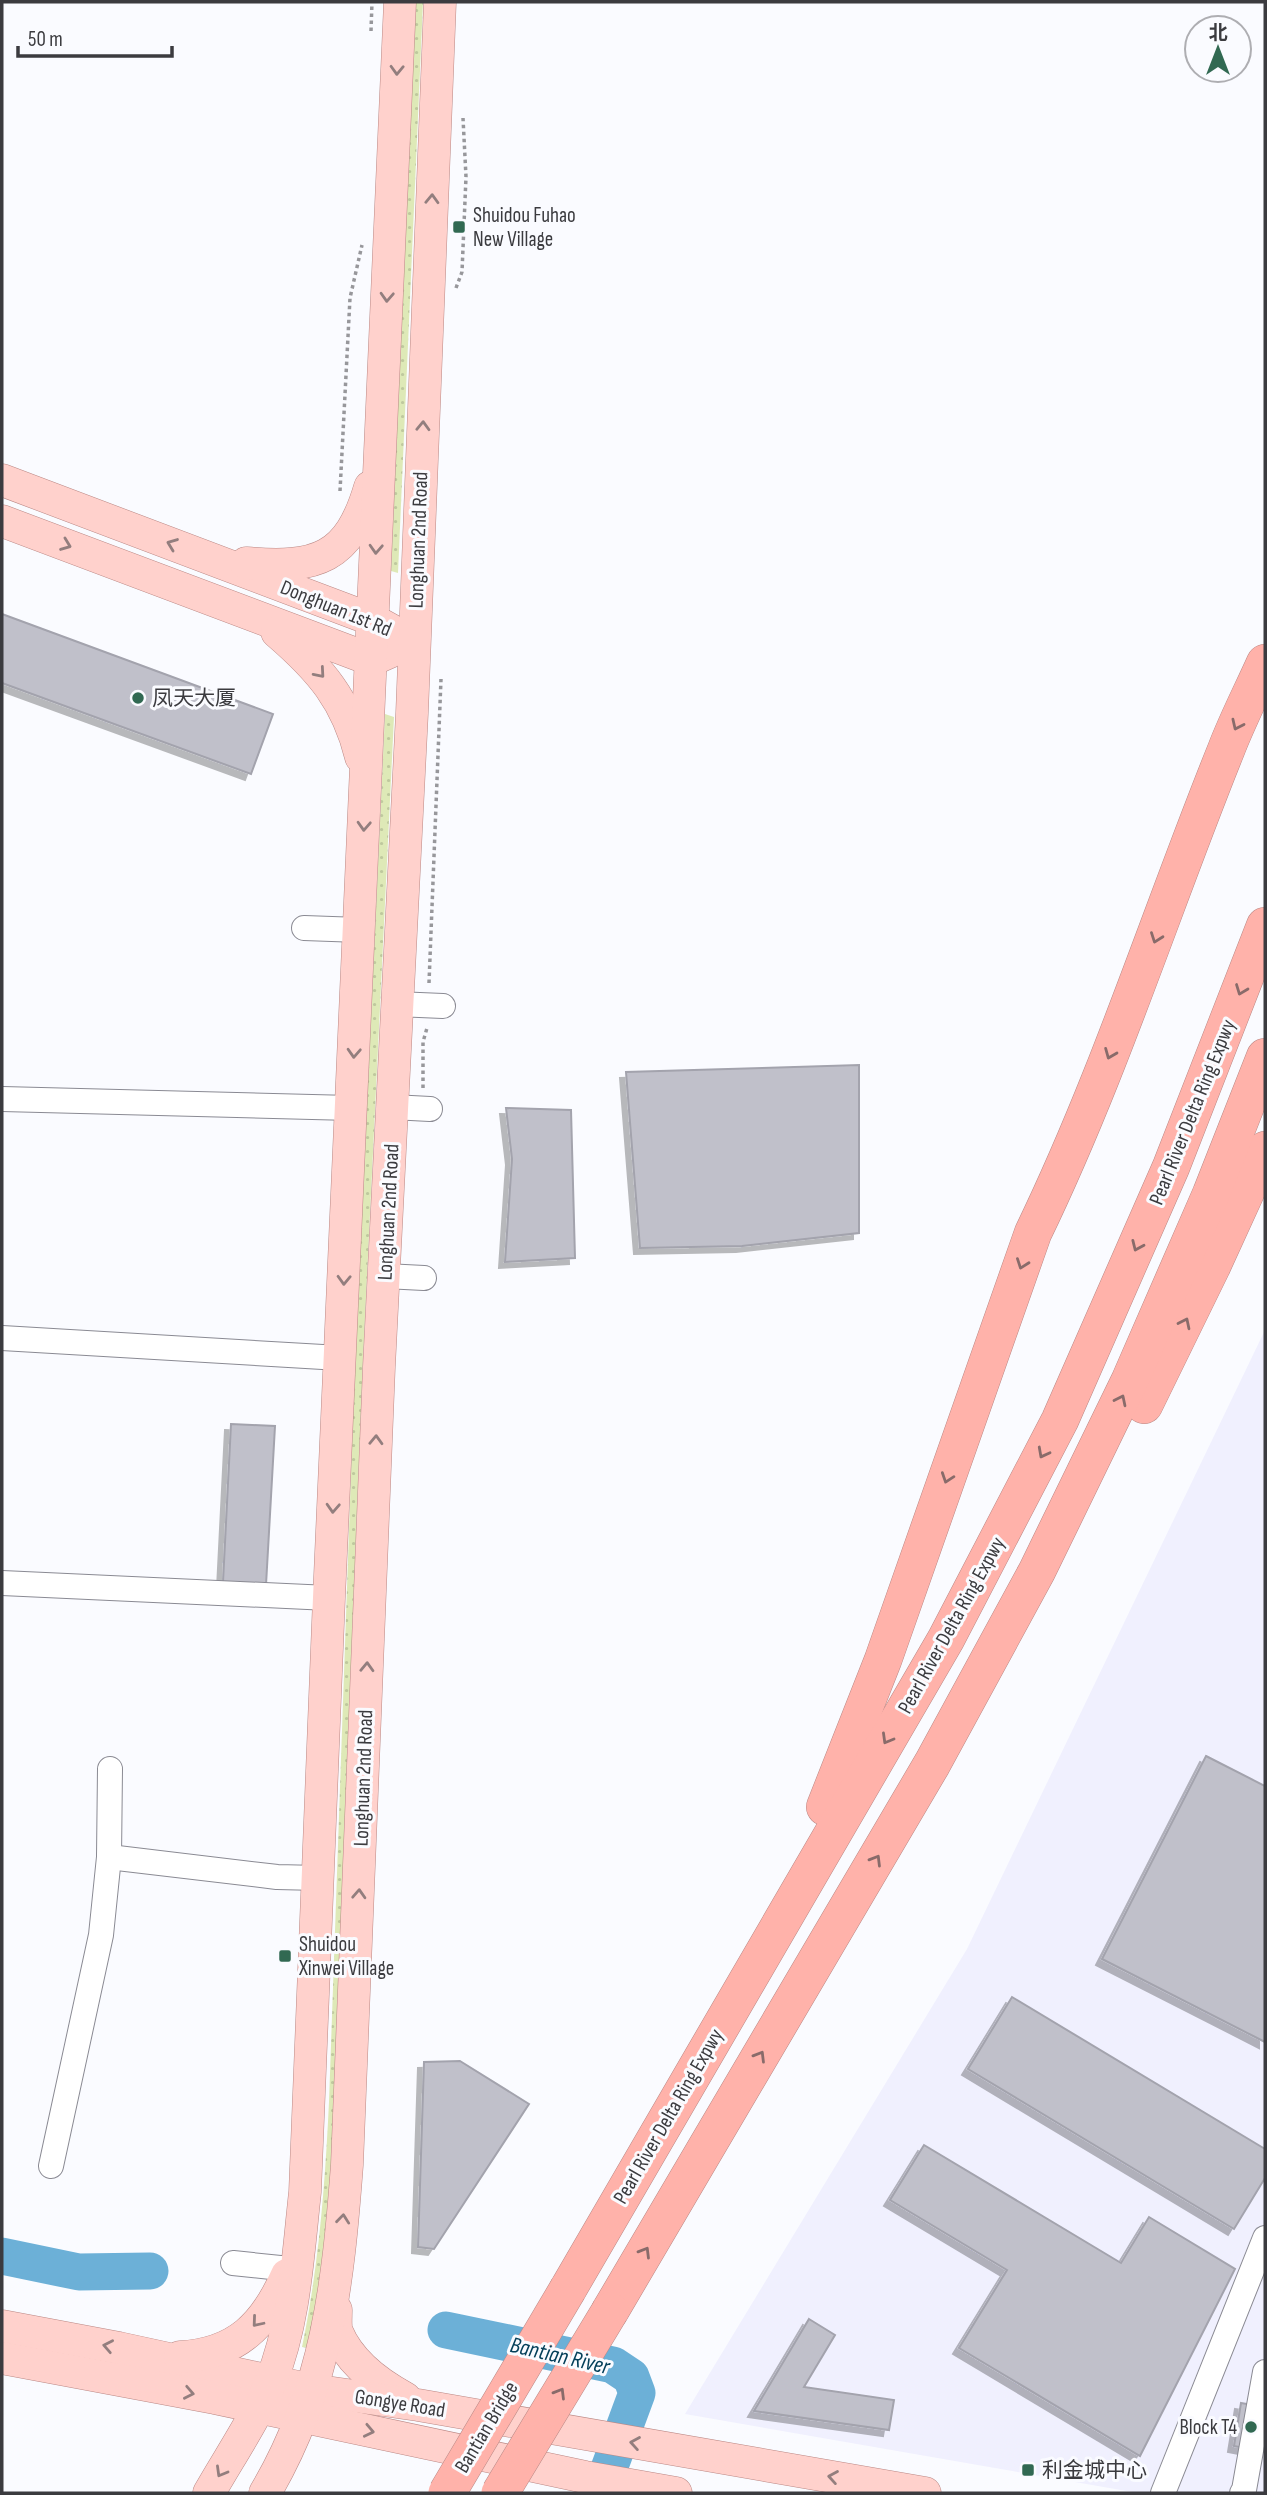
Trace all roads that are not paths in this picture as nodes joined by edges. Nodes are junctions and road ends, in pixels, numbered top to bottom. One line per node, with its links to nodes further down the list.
1 (400, 2): 3 (main road, Longhuan 2nd Road, one-way to 3)
2 (440, 2): 9 (main road, Longhuan 2nd Road, one-way to 2)
3 (381, 445): 6 (main road); 8 (main road, Longhuan 2nd Road, one-way to 8)
4 (2, 480): 6 (main road, Donghuan 1st Rd, one-way to 4)
5 (2, 521): 7 (main road, Donghuan 1st Rd, one-way to 7)
6 (206, 556): 8 (main road, Donghuan 1st Rd)
7 (250, 613): 10 (main road, Donghuan 1st Rd); 12 (main road, one-way to 12)
8 (373, 620): 9 (main road, Donghuan 1st Rd); 10 (main road, Longhuan 2nd Road)
9 (414, 641): 10 (main road, Donghuan 1st Rd); 16 (main road, Longhuan 2nd Road)
10 (372, 660): 12 (main road, Longhuan 2nd Road)
11 (1265, 663): 34 (highway, one-way to 34)
12 (366, 788): 15 (main road, Longhuan 2nd Road, one-way to 15)
13 (1265, 926): 34 (highway, Pearl River Delta Ring Expwy, one-way to 34)
14 (304, 928): 15 (street)
15 (360, 930): 22 (main road, Longhuan 2nd Road, one-way to 22)
16 (396, 1004): 17 (street); 21 (main road, Longhuan 2nd Road)
17 (443, 1006)
18 (1265, 1057): 30 (highway, one-way to 18)
19 (2, 1099): 22 (street)
20 (427, 1100): 21 (street)
21 (392, 1107): 24 (main road, Longhuan 2nd Road)
22 (351, 1108): 27 (main road, Longhuan 2nd Road, one-way to 27)
23 (1265, 1150): 30 (highway, one-way to 23)
24 (385, 1276): 25 (street); 39 (main road, Longhuan 2nd Road, one-way to 24)
25 (424, 1278)
26 (2, 1338): 27 (street)
27 (340, 1358): 29 (main road, Longhuan 2nd Road, one-way to 29)
28 (2, 1583): 29 (street)
29 (329, 1598): 33 (main road, Longhuan 2nd Road)
30 (932, 1765): 53 (highway, one-way to 30, bridge)
31 (110, 1769): 32 (street)
32 (109, 1857): 33 (street); 35 (street)
33 (318, 1878): 37 (main road, Longhuan 2nd Road)
34 (778, 1925): 40 (highway, Pearl River Delta Ring Expwy)
35 (51, 2166)
36 (1265, 2238): 55 (street)
37 (295, 2255): 38 (street); 42 (main road, one-way to 42); 45 (main road, Longhuan 2nd Road)
38 (233, 2263)
39 (336, 2287): 46 (main road, Longhuan 2nd Road); 47 (main road)
40 (568, 2289): 52 (highway, Bantian Bridge, bridge)
41 (2, 2326): 42 (main road, Gongye Road, one-way to 41)
42 (156, 2357): 45 (main road, Gongye Road)
43 (2, 2358): 45 (main road, Gongye Road, one-way to 45)
44 (1265, 2372): 49 (street)
45 (264, 2395): 46 (main road, Gongye Road); 50 (main road, Longhuan 2nd Road, one-way to 50)
46 (307, 2403): 47 (main road, Gongye Road); 48 (main road, Gongye Road, one-way to 48); 51 (main road, Longhuan 2nd Road)
47 (418, 2405): 54 (main road, Gongye Road, one-way to 47)
48 (668, 2492)
49 (1244, 2492)
50 (209, 2493)
51 (265, 2493)
52 (447, 2493)
53 (500, 2493)
54 (925, 2493)
55 (1163, 2493)

